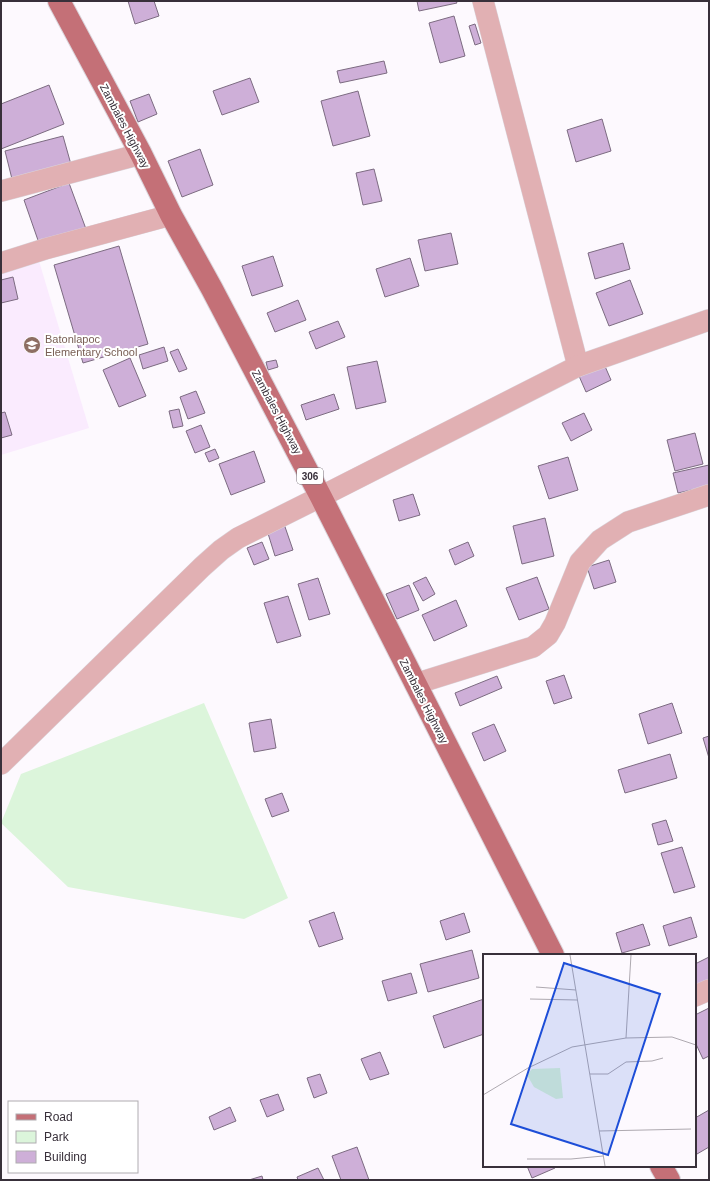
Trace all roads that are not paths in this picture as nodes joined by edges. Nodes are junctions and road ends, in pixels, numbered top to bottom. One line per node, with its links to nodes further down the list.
1 (59, 1): 3 (main road, Zambales Highway / 306)
2 (483, 1): 8 (street)
3 (141, 154): 4 (street); 5 (main road, Zambales Highway / 306)
4 (1, 191)
5 (171, 215): 6 (street); 10 (main road, Zambales Highway / 306)
6 (1, 263)
7 (709, 320): 8 (street)
8 (578, 366): 10 (street)
9 (709, 495): 11 (street)
10 (321, 497): 11 (main road, Zambales Highway / 306); 12 (street)
11 (415, 684): 13 (main road, Zambales Highway / 306)
12 (1, 764)
13 (552, 954)
14 (709, 990): 15 (street)
15 (696, 996)
16 (662, 1167): 17 (main road)
17 (669, 1180)

